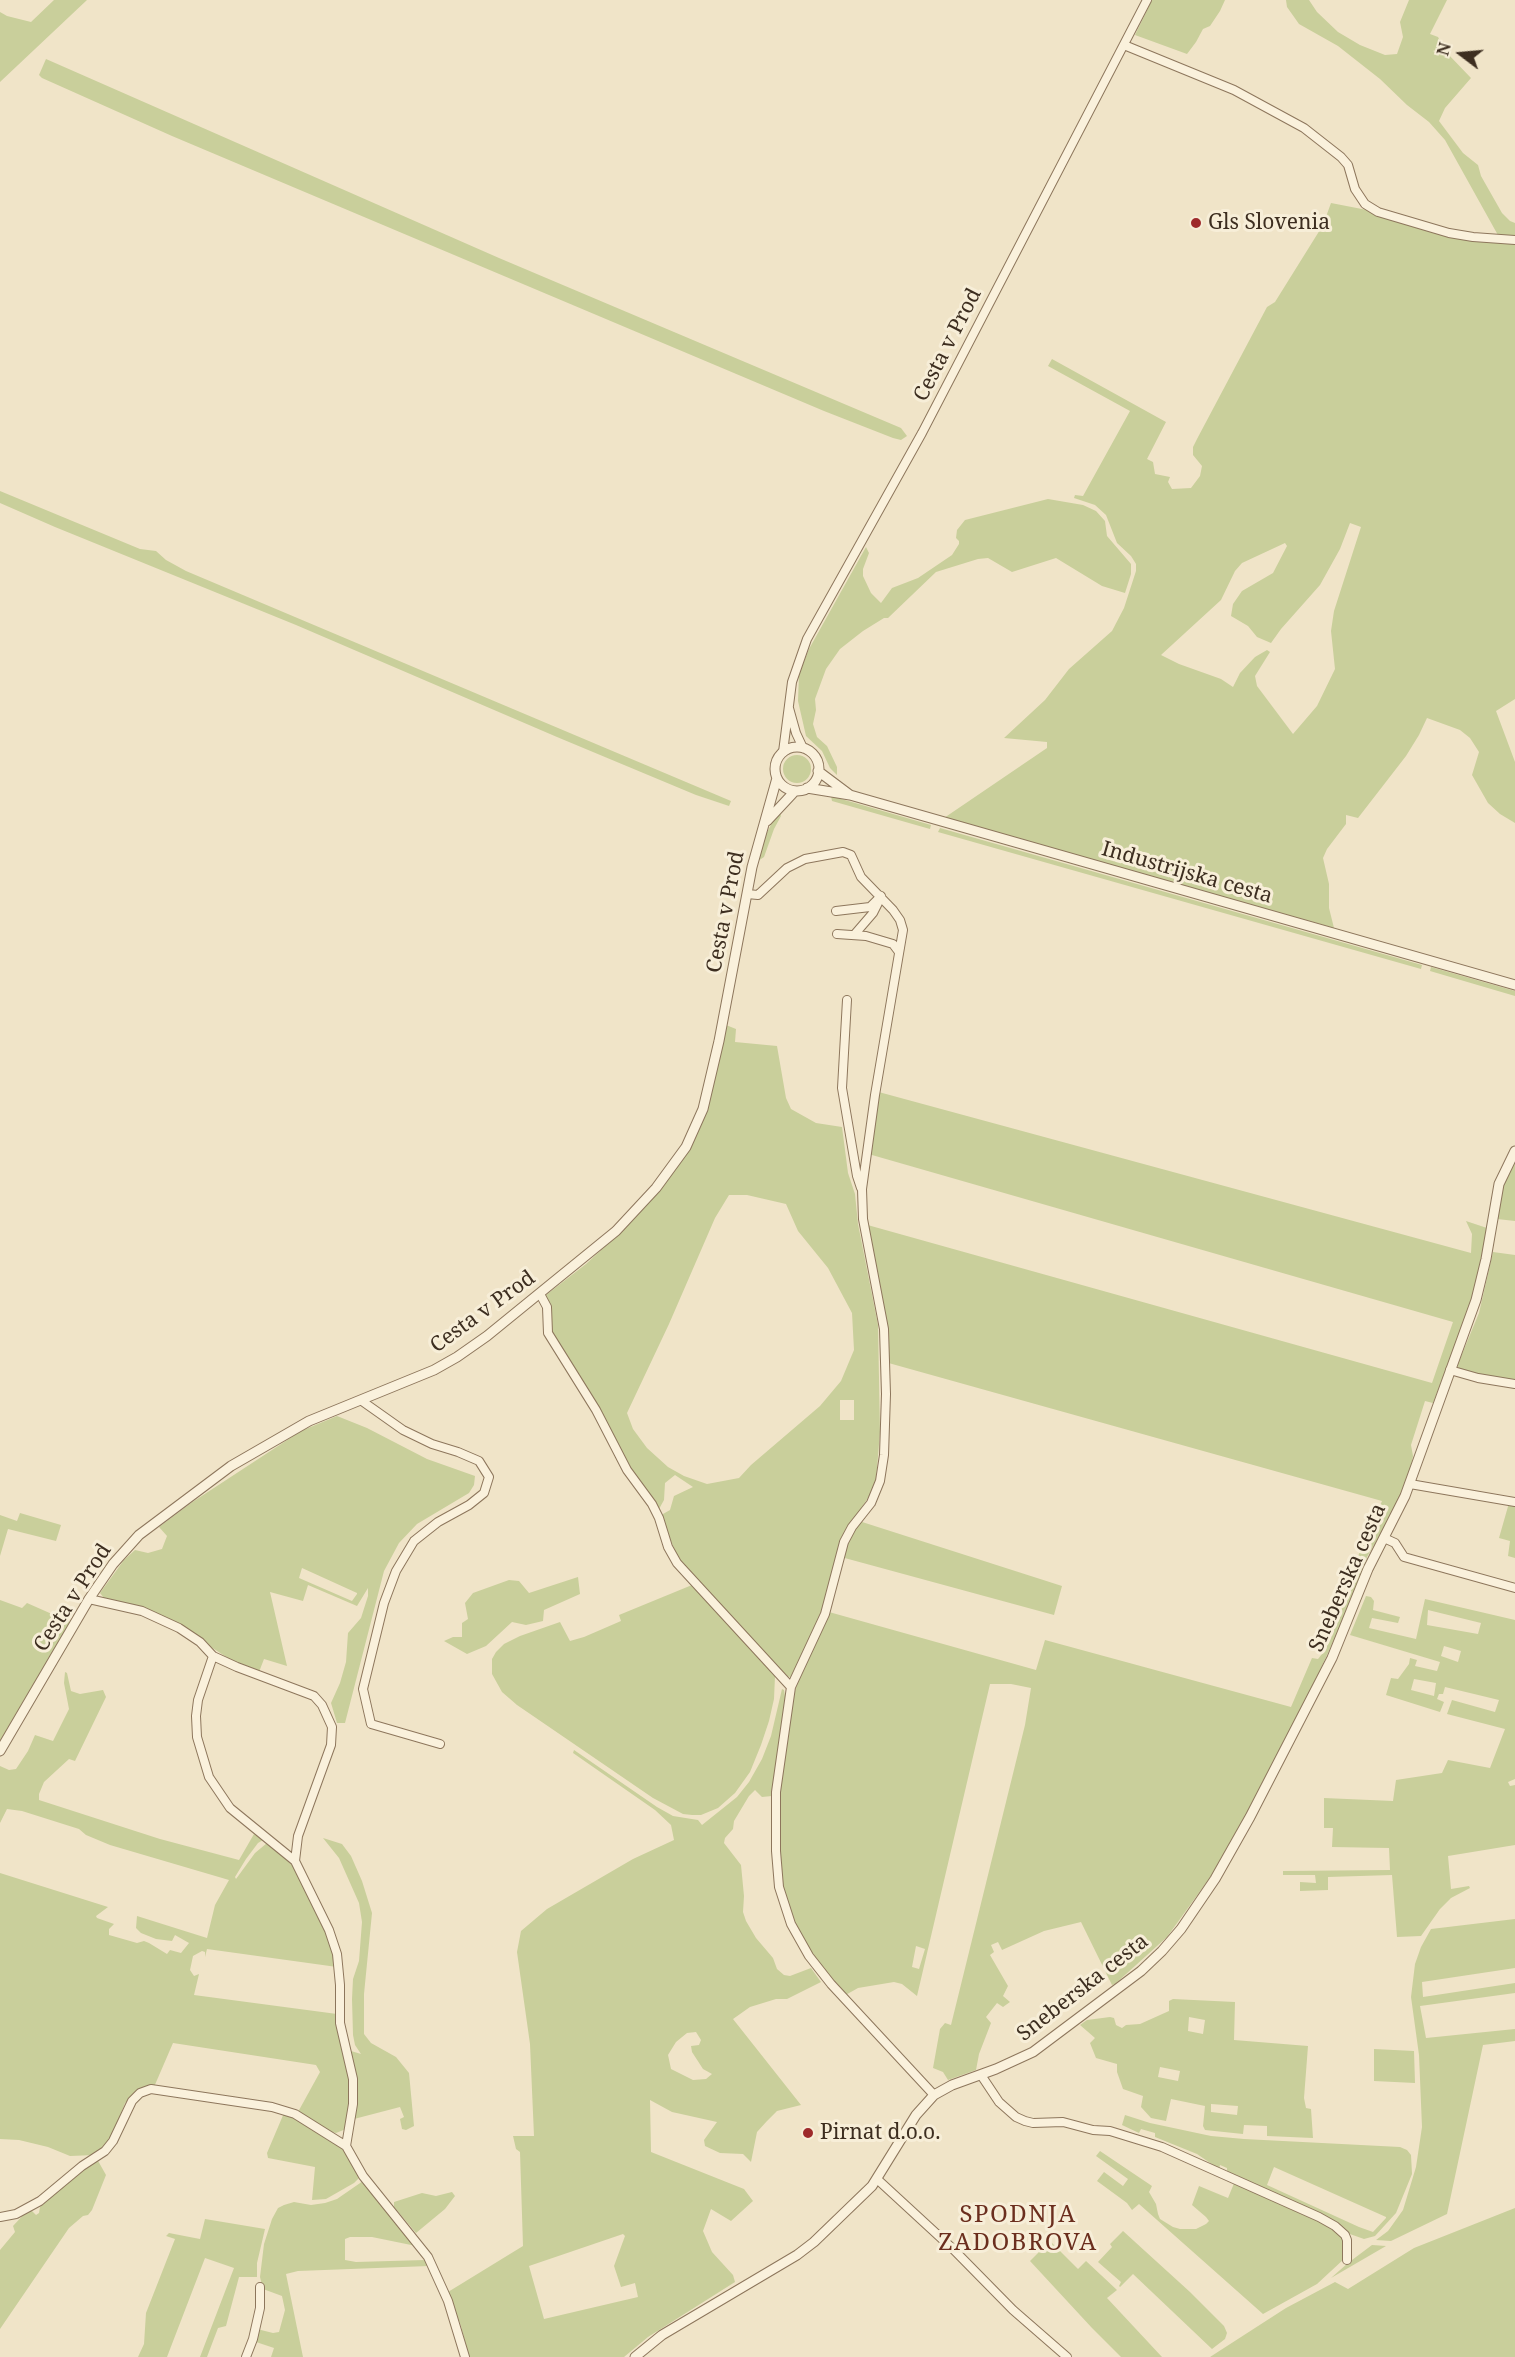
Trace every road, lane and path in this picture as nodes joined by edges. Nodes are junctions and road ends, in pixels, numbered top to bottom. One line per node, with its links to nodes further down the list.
1 (1147, 0): 2 (street, Cesta v Prod)
2 (1124, 45): 3 (street); 4 (street, Cesta v Prod)
3 (1515, 240)
4 (789, 708): 5 (street); 6 (street, Cesta v Prod)
5 (803, 748): 6 (street); 7 (street)
6 (783, 752): 8 (street)
7 (818, 771): 9 (street); 11 (street, Industrijska cesta)
8 (777, 778): 10 (street); 12 (street, Cesta v Prod)
9 (807, 788): 10 (street); 11 (street, Industrijska cesta)
10 (795, 790): 12 (street, Cesta v Prod)
11 (850, 795): 19 (street, Industrijska cesta)
12 (765, 823): 13 (street, Cesta v Prod)
13 (747, 894): 14 (street); 23 (street, Cesta v Prod)
14 (880, 896): 15 (street); 17 (street); 18 (street)
15 (836, 911)
16 (837, 934): 17 (street)
17 (854, 935): 18 (street)
18 (900, 952): 22 (street)
19 (1515, 986)
20 (847, 1000): 22 (street)
21 (1515, 1151): 24 (street, Sneberska cesta)
22 (862, 1189): 33 (street)
23 (540, 1294): 26 (street, Cesta v Prod); 33 (street)
24 (1450, 1370): 25 (street); 27 (street, Sneberska cesta)
25 (1515, 1384)
26 (362, 1401): 31 (street, Cesta v Prod); 34 (street)
27 (1410, 1484): 28 (street); 29 (street, Sneberska cesta)
28 (1515, 1502)
29 (1384, 1538): 30 (street); 37 (street, Sneberska cesta)
30 (1515, 1588)
31 (89, 1599): 32 (street); 35 (street, Cesta v Prod)
32 (213, 1656): 36 (street); 36 (street)
33 (791, 1687): 38 (street)
34 (440, 1744)
35 (0, 1751)
36 (295, 1861): 39 (street)
37 (981, 2075): 38 (street, Sneberska cesta); 42 (street)
38 (934, 2096): 40 (street, Sneberska cesta)
39 (346, 2146): 41 (street); 45 (street)
40 (877, 2179): 46 (street, Sneberska cesta); 47 (street)
41 (0, 2217)
42 (1347, 2260)
43 (261, 2287): 44 (street)
44 (246, 2357)
45 (465, 2357)
46 (635, 2357)
47 (1066, 2357)

